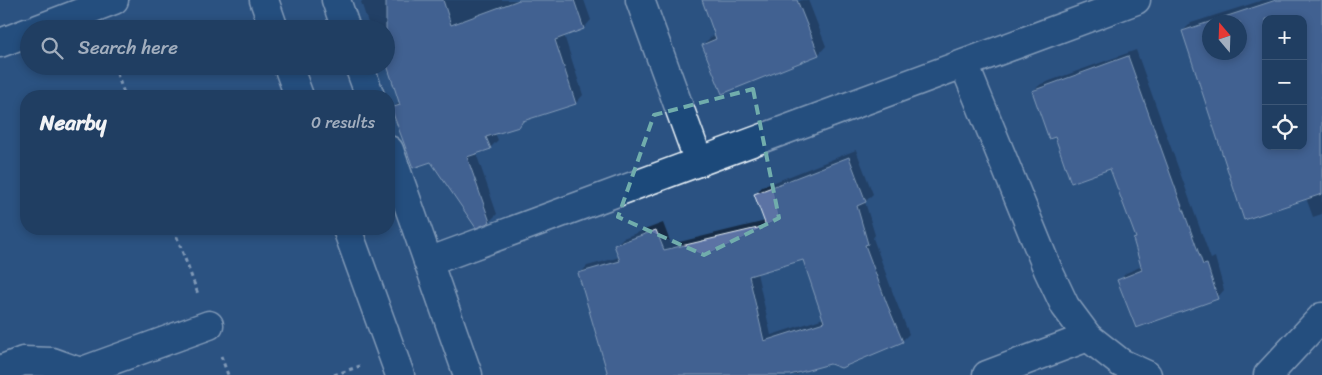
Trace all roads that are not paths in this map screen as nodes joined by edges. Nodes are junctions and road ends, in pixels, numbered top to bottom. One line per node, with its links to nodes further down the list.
1 (114, 0): 6 (street)
2 (264, 0): 7 (street)
3 (336, 0): 8 (street)
4 (640, 0): 16 (street)
5 (1136, 0): 11 (street)
6 (62, 20)
7 (271, 20)
8 (343, 20)
9 (20, 35): 10 (street)
10 (0, 43)
11 (964, 64): 16 (street); 22 (street)
12 (291, 75): 14 (street)
13 (362, 75): 15 (street)
14 (297, 90)
15 (368, 90)
16 (699, 162): 19 (street)
17 (395, 167): 19 (street)
18 (349, 235): 25 (street)
19 (428, 262): 26 (street)
20 (1322, 317): 29 (street)
21 (209, 325): 24 (street)
22 (1088, 337): 27 (street); 28 (street)
23 (0, 370): 24 (street)
24 (81, 374)
25 (400, 375)
26 (468, 375)
27 (988, 375)
28 (1146, 375)
29 (1268, 375)

